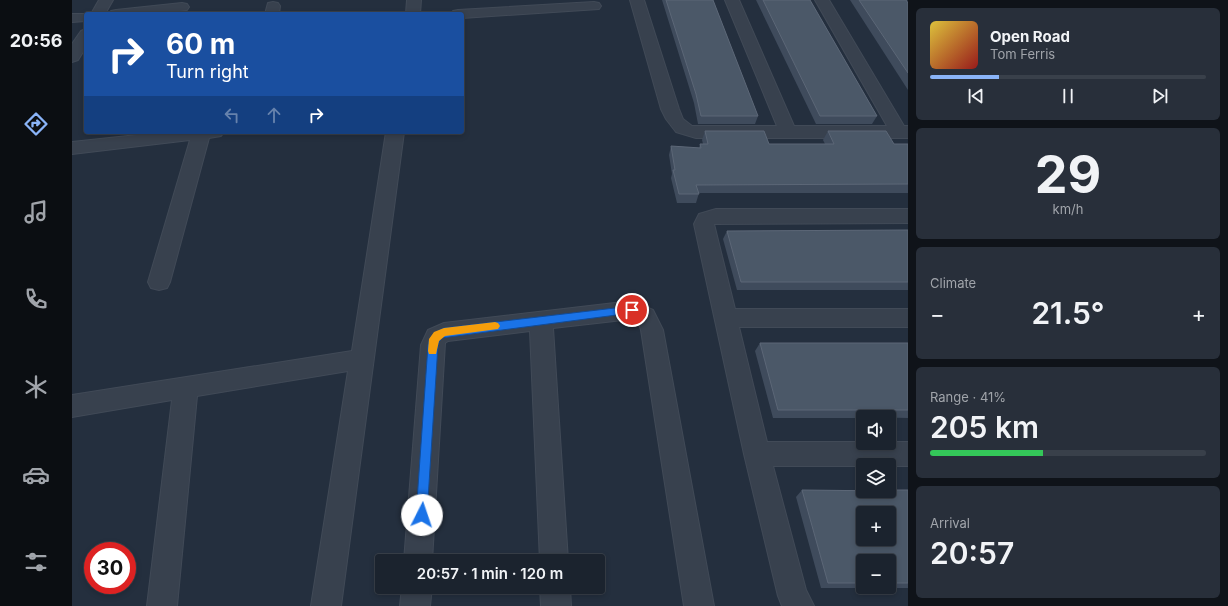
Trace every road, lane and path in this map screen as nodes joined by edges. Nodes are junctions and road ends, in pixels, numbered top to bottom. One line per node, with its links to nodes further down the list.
1 (106, 0): 8 (street)
2 (414, 0): 10 (street)
3 (637, 0): 14 (street)
4 (732, 0): 14 (street)
5 (822, 0): 15 (street)
6 (594, 6): 11 (street)
7 (182, 7): 9 (street)
8 (99, 12)
9 (135, 12)
10 (412, 12)
11 (464, 14)
12 (84, 17): 13 (street)
13 (72, 18)
14 (788, 132): 15 (street)
15 (904, 132)
16 (199, 134): 19 (street)
17 (208, 134): 21 (street)
18 (395, 134): 25 (street)
19 (72, 148)
20 (908, 216): 22 (street)
21 (159, 282)
22 (726, 318): 23 (street); 28 (street)
23 (908, 318)
24 (541, 320): 30 (street); 31 (street); 38 (street)
25 (362, 359): 26 (street); 35 (street)
26 (186, 388): 27 (street); 34 (street)
27 (72, 406)
28 (757, 454): 29 (street); 39 (street)
29 (908, 454)
30 (419, 554)
31 (554, 554)
32 (416, 594): 36 (street)
33 (555, 594): 37 (street)
34 (162, 606)
35 (326, 606)
36 (415, 606)
37 (556, 606)
38 (699, 606)
39 (799, 606)

